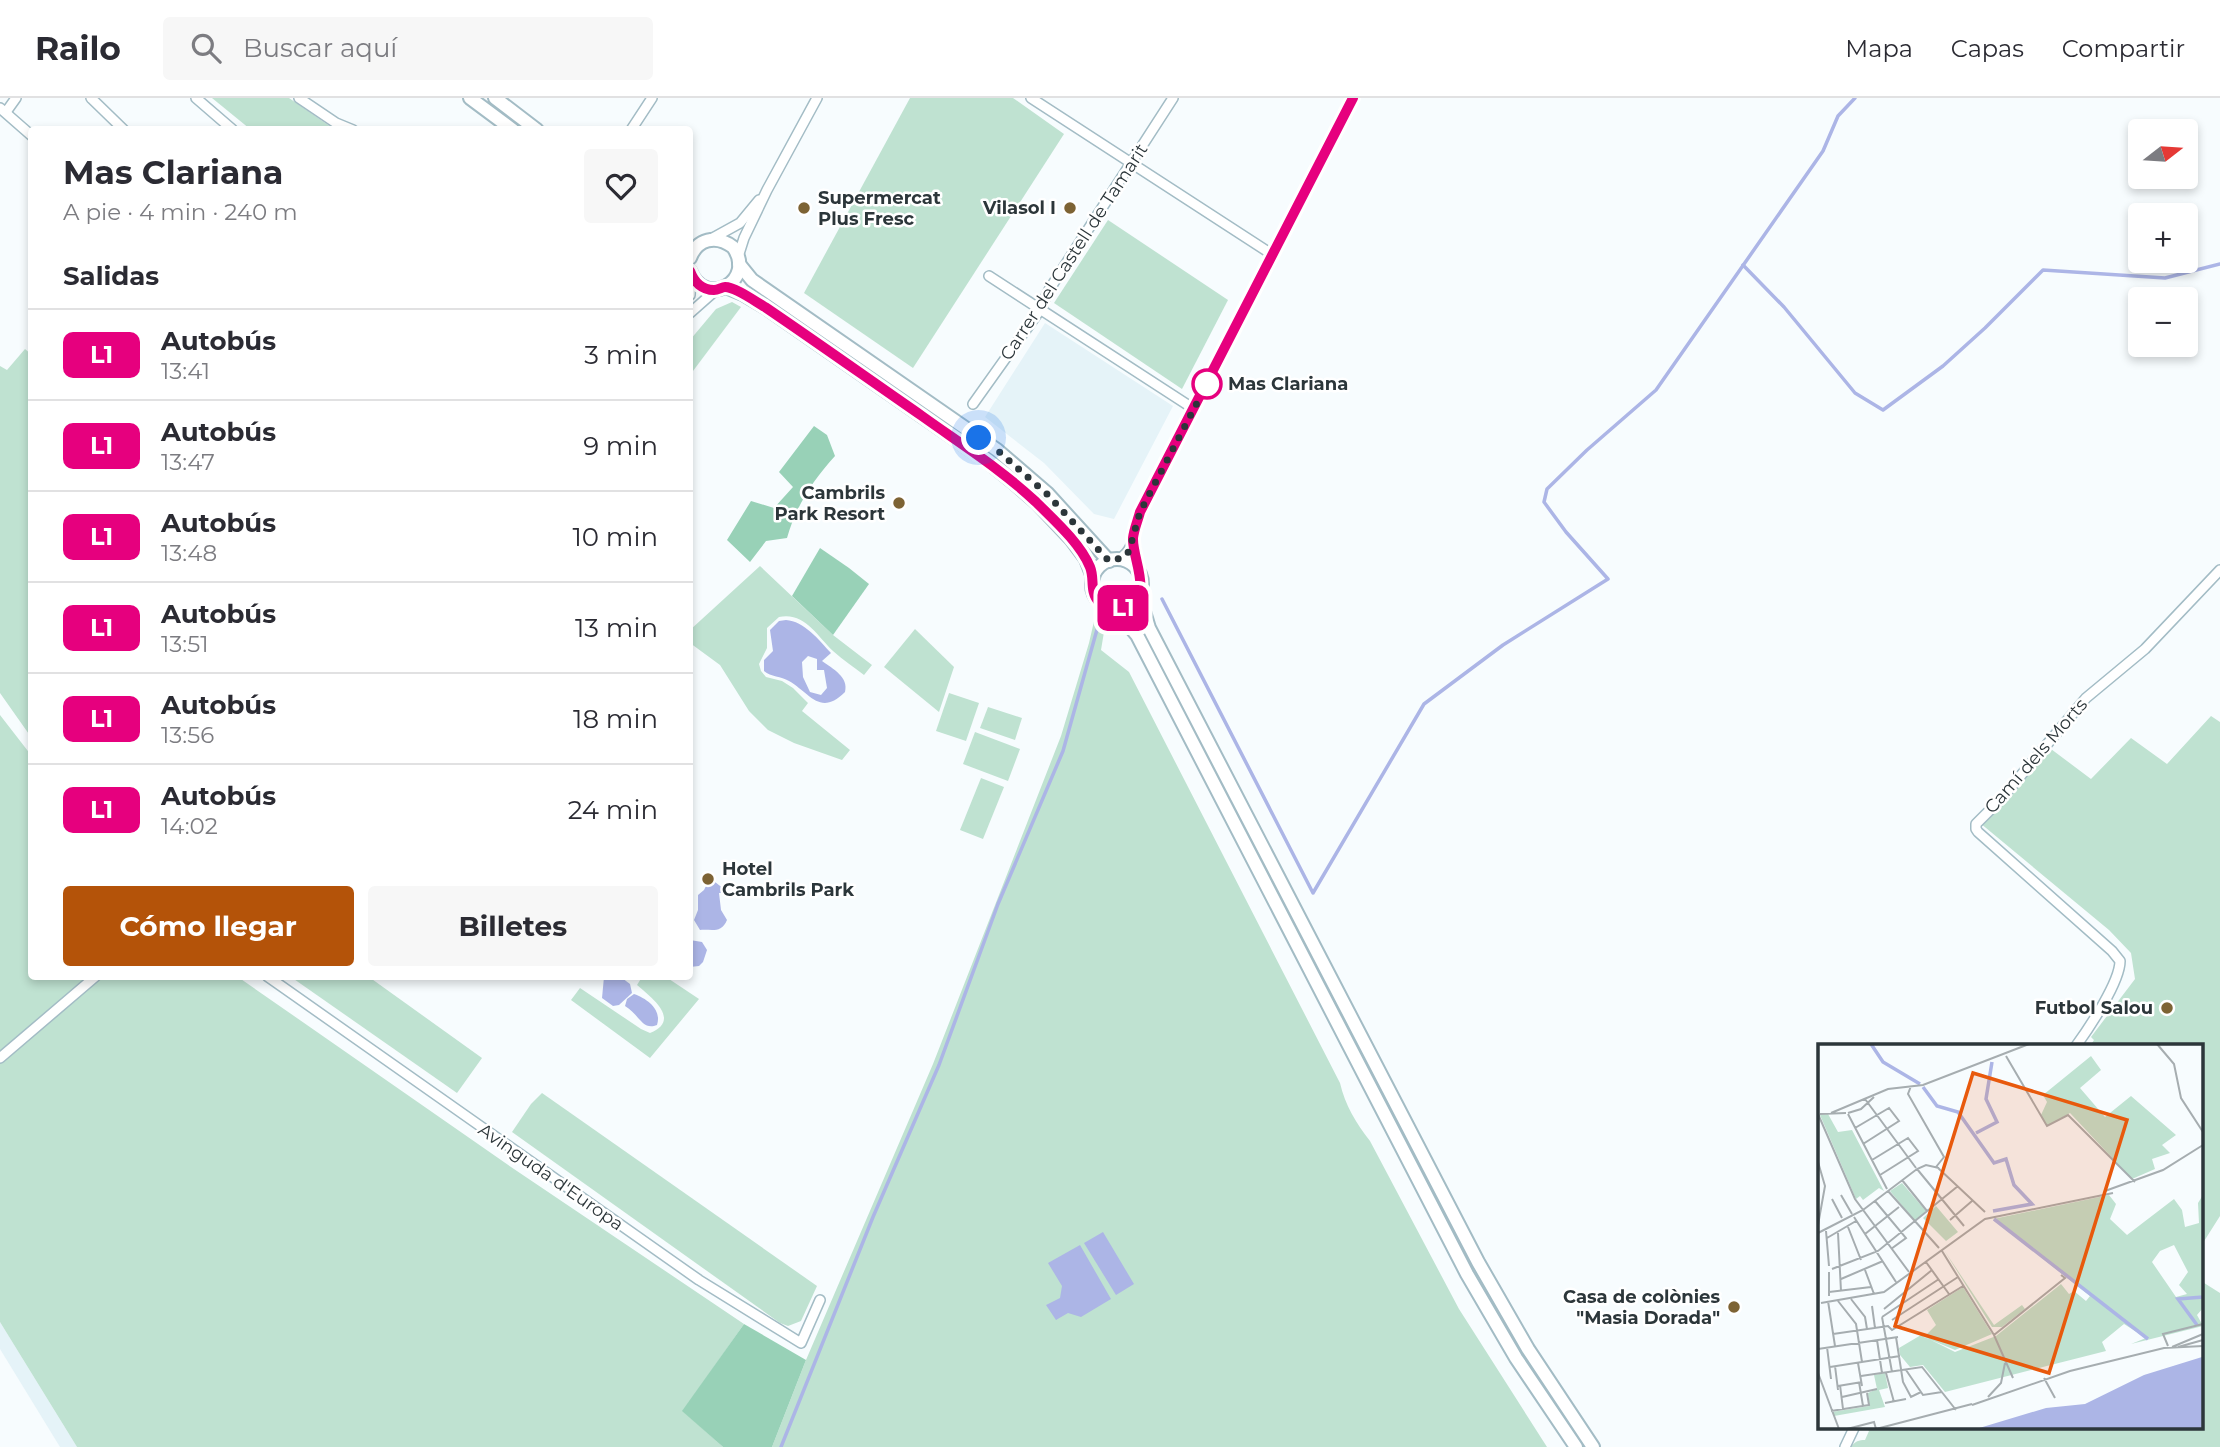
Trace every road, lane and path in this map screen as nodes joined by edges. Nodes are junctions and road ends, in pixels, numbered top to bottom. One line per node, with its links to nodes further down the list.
1 (16, 98): 12 (street)
2 (91, 98): 13 (street)
3 (196, 98): 14 (street)
4 (299, 98): 15 (street)
5 (470, 98): 16 (street)
6 (495, 98): 17 (street)
7 (652, 98): 18 (street)
8 (817, 98): 21 (street)
9 (1031, 98): 20 (street)
10 (1174, 98): 20 (street, Carrer del Castell de Tamarit)
11 (1353, 98): 23 (street)
12 (3, 110): 19 (street)
13 (120, 126)
14 (228, 126)
15 (343, 126)
16 (508, 126)
17 (532, 126)
18 (634, 126)
19 (28, 132)
20 (1131, 163): 23 (street); 28 (street, Carrer del Castell de Tamarit)
21 (767, 190): 22 (street); 24 (street)
22 (701, 240): 24 (street)
23 (1273, 255): 31 (street)
24 (739, 261): 27 (street); 33 (street)
25 (989, 276): 28 (street)
26 (693, 277): 27 (street)
27 (721, 289): 29 (street); 36 (street)
28 (1040, 310): 30 (street, Carrer del Castell de Tamarit); 31 (street)
29 (693, 311)
30 (973, 404)
31 (1194, 409): 32 (street)
32 (1133, 538): 33 (street); 35 (street)
33 (1113, 560): 35 (street); 36 (street)
34 (2220, 570): 41 (street, Camí dels Morts)
35 (1139, 574): 37 (street)
36 (1093, 577): 38 (street)
37 (1139, 596): 38 (street); 48 (street)
38 (1115, 609): 47 (street)
39 (91, 980): 42 (street)
40 (273, 980): 45 (street, Avinguda d'Europa)
41 (2077, 1044)
42 (14, 1045): 43 (street); 44 (street)
43 (0, 1051)
44 (0, 1058)
45 (820, 1300)
46 (1853, 1430): 49 (street)
47 (1576, 1447)
48 (1593, 1447)
49 (1845, 1447)

